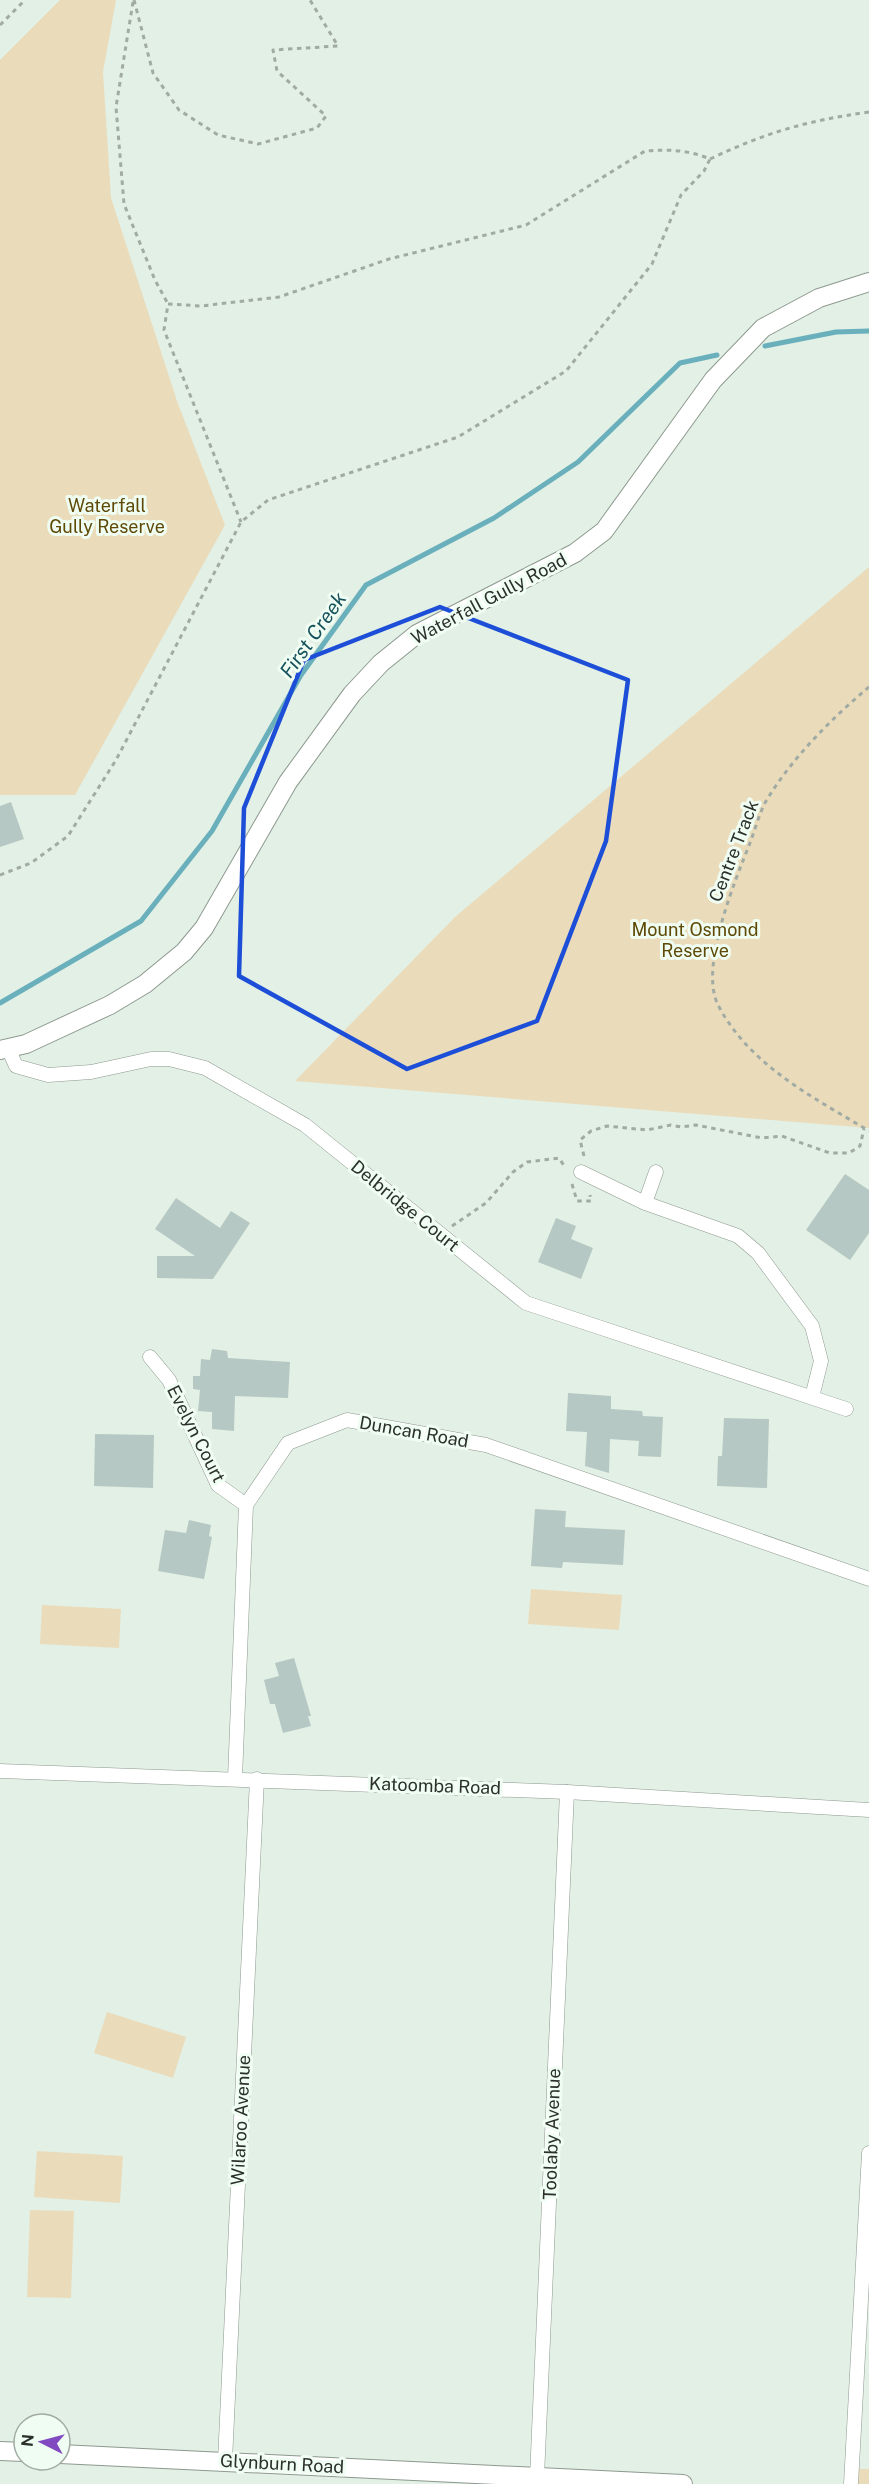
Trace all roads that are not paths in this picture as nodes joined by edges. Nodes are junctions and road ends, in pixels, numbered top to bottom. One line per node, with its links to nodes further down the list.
1 (869, 282): 2 (street, Waterfall Gully Road)
2 (4, 1049): 7 (street, Delbridge Court)
3 (583, 1172): 5 (street)
4 (656, 1172): 5 (street)
5 (645, 1203): 7 (street)
6 (150, 1357): 9 (street, Evelyn Court)
7 (812, 1397): 8 (street, Delbridge Court)
8 (846, 1409)
9 (246, 1505): 10 (street, Duncan Road); 12 (street)
10 (869, 1579)
11 (0, 1771): 12 (street, Katoomba Road)
12 (235, 1778): 13 (street, Katoomba Road)
13 (257, 1779): 14 (street, Katoomba Road); 18 (street, Wilaroo Avenue)
14 (567, 1792): 15 (street, Katoomba Road); 19 (street, Toolaby Avenue)
15 (869, 1810)
16 (869, 2153): 21 (street)
17 (72, 2455): 18 (street, Glynburn Road)
18 (225, 2461): 19 (street, Glynburn Road)
19 (537, 2477): 20 (street, Glynburn Road)
20 (683, 2484)
21 (851, 2484)

